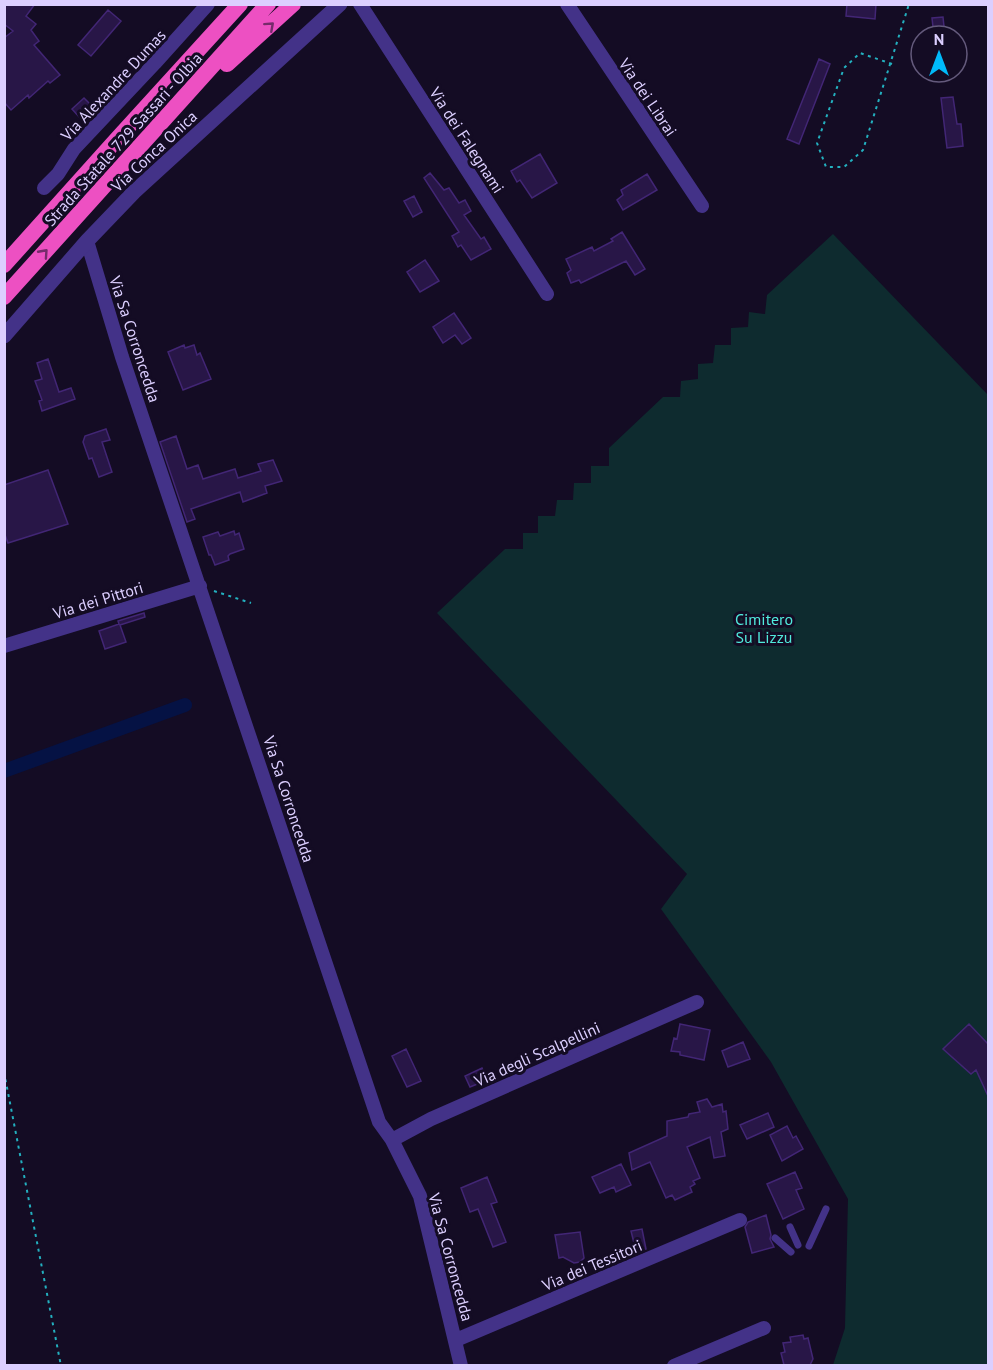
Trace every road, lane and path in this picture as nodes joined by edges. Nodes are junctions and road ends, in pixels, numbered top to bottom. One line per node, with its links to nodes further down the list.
1 (208, 4): 11 (street, Via Alexandre Dumas)
2 (240, 4): 14 (highway, Strada Statale 729 Sassari - Olbia)
3 (268, 4): 10 (highway, Strada Statale 729 Sassari - Olbia)
4 (293, 4): 10 (highway, one-way to 4)
5 (340, 4): 13 (street, Via Conca Onica)
6 (360, 4): 15 (street, Via dei Falegnami)
7 (567, 4): 12 (street, Via dei Librai)
8 (909, 4): 9 (path)
9 (892, 64): 9 (path)
10 (163, 120): 16 (highway, Strada Statale 729 Sassari - Olbia, one-way to 10)
11 (44, 188)
12 (702, 206)
13 (87, 241): 17 (street, Via Conca Onica); 18 (street, Via Sa Corroncedda)
14 (4, 265)
15 (547, 294)
16 (4, 297)
17 (4, 336)
18 (200, 586): 19 (path); 20 (street, Via dei Pittori); 23 (street, Via Sa Corroncedda)
19 (251, 603)
20 (4, 646)
21 (697, 1002): 23 (street, Via degli Scalpellini)
22 (4, 1072): 33 (path)
23 (392, 1140): 32 (street, Via Sa Corroncedda)
24 (826, 1209): 29 (lane)
25 (740, 1220): 32 (street, Via dei Tessitori)
26 (790, 1227): 28 (lane)
27 (775, 1238): 30 (lane)
28 (798, 1245)
29 (809, 1246)
30 (790, 1252)
31 (764, 1328): 35 (street)
32 (456, 1340): 34 (street, Via Sa Corroncedda)
33 (61, 1365)
34 (461, 1365)
35 (674, 1365)

